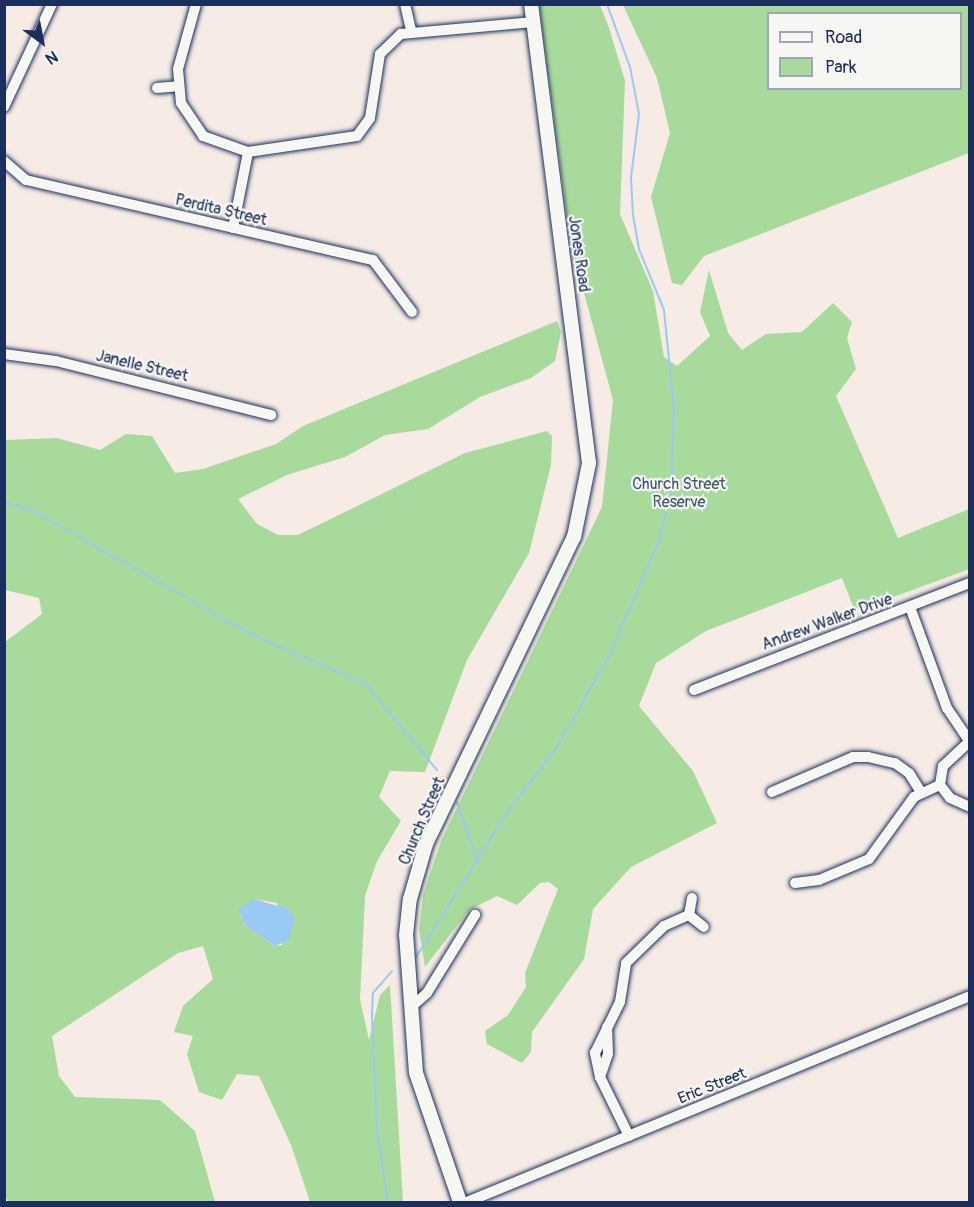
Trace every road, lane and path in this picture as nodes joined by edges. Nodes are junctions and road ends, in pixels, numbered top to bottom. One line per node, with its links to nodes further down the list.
1 (52, 4): 9 (street)
2 (196, 4): 7 (street)
3 (405, 4): 6 (street)
4 (531, 4): 5 (street, Jones Road)
5 (533, 22): 6 (street); 16 (street, Jones Road)
6 (411, 30): 10 (street)
7 (178, 86): 8 (street); 10 (street)
8 (157, 88)
9 (4, 107)
10 (248, 152): 12 (street)
11 (4, 161): 12 (street, Perdita Street)
12 (233, 228): 13 (street, Perdita Street)
13 (412, 312)
14 (4, 354): 15 (street, Janelle Street)
15 (271, 415)
16 (583, 507): 31 (street, Church Street)
17 (969, 583): 18 (street, Andrew Walker Drive)
18 (910, 607): 19 (street, Andrew Walker Drive); 20 (street)
19 (694, 690)
20 (969, 741): 21 (street)
21 (940, 785): 23 (street); 24 (street)
22 (772, 792): 23 (street)
23 (921, 792): 25 (street)
24 (969, 807)
25 (795, 883)
26 (692, 898): 28 (street)
27 (475, 915): 31 (street)
28 (689, 915): 29 (street); 32 (street)
29 (704, 927)
30 (969, 996): 32 (street, Eric Street)
31 (411, 1007): 33 (street, Church Street)
32 (629, 1136): 34 (street, Eric Street)
33 (460, 1203)
34 (467, 1203)

